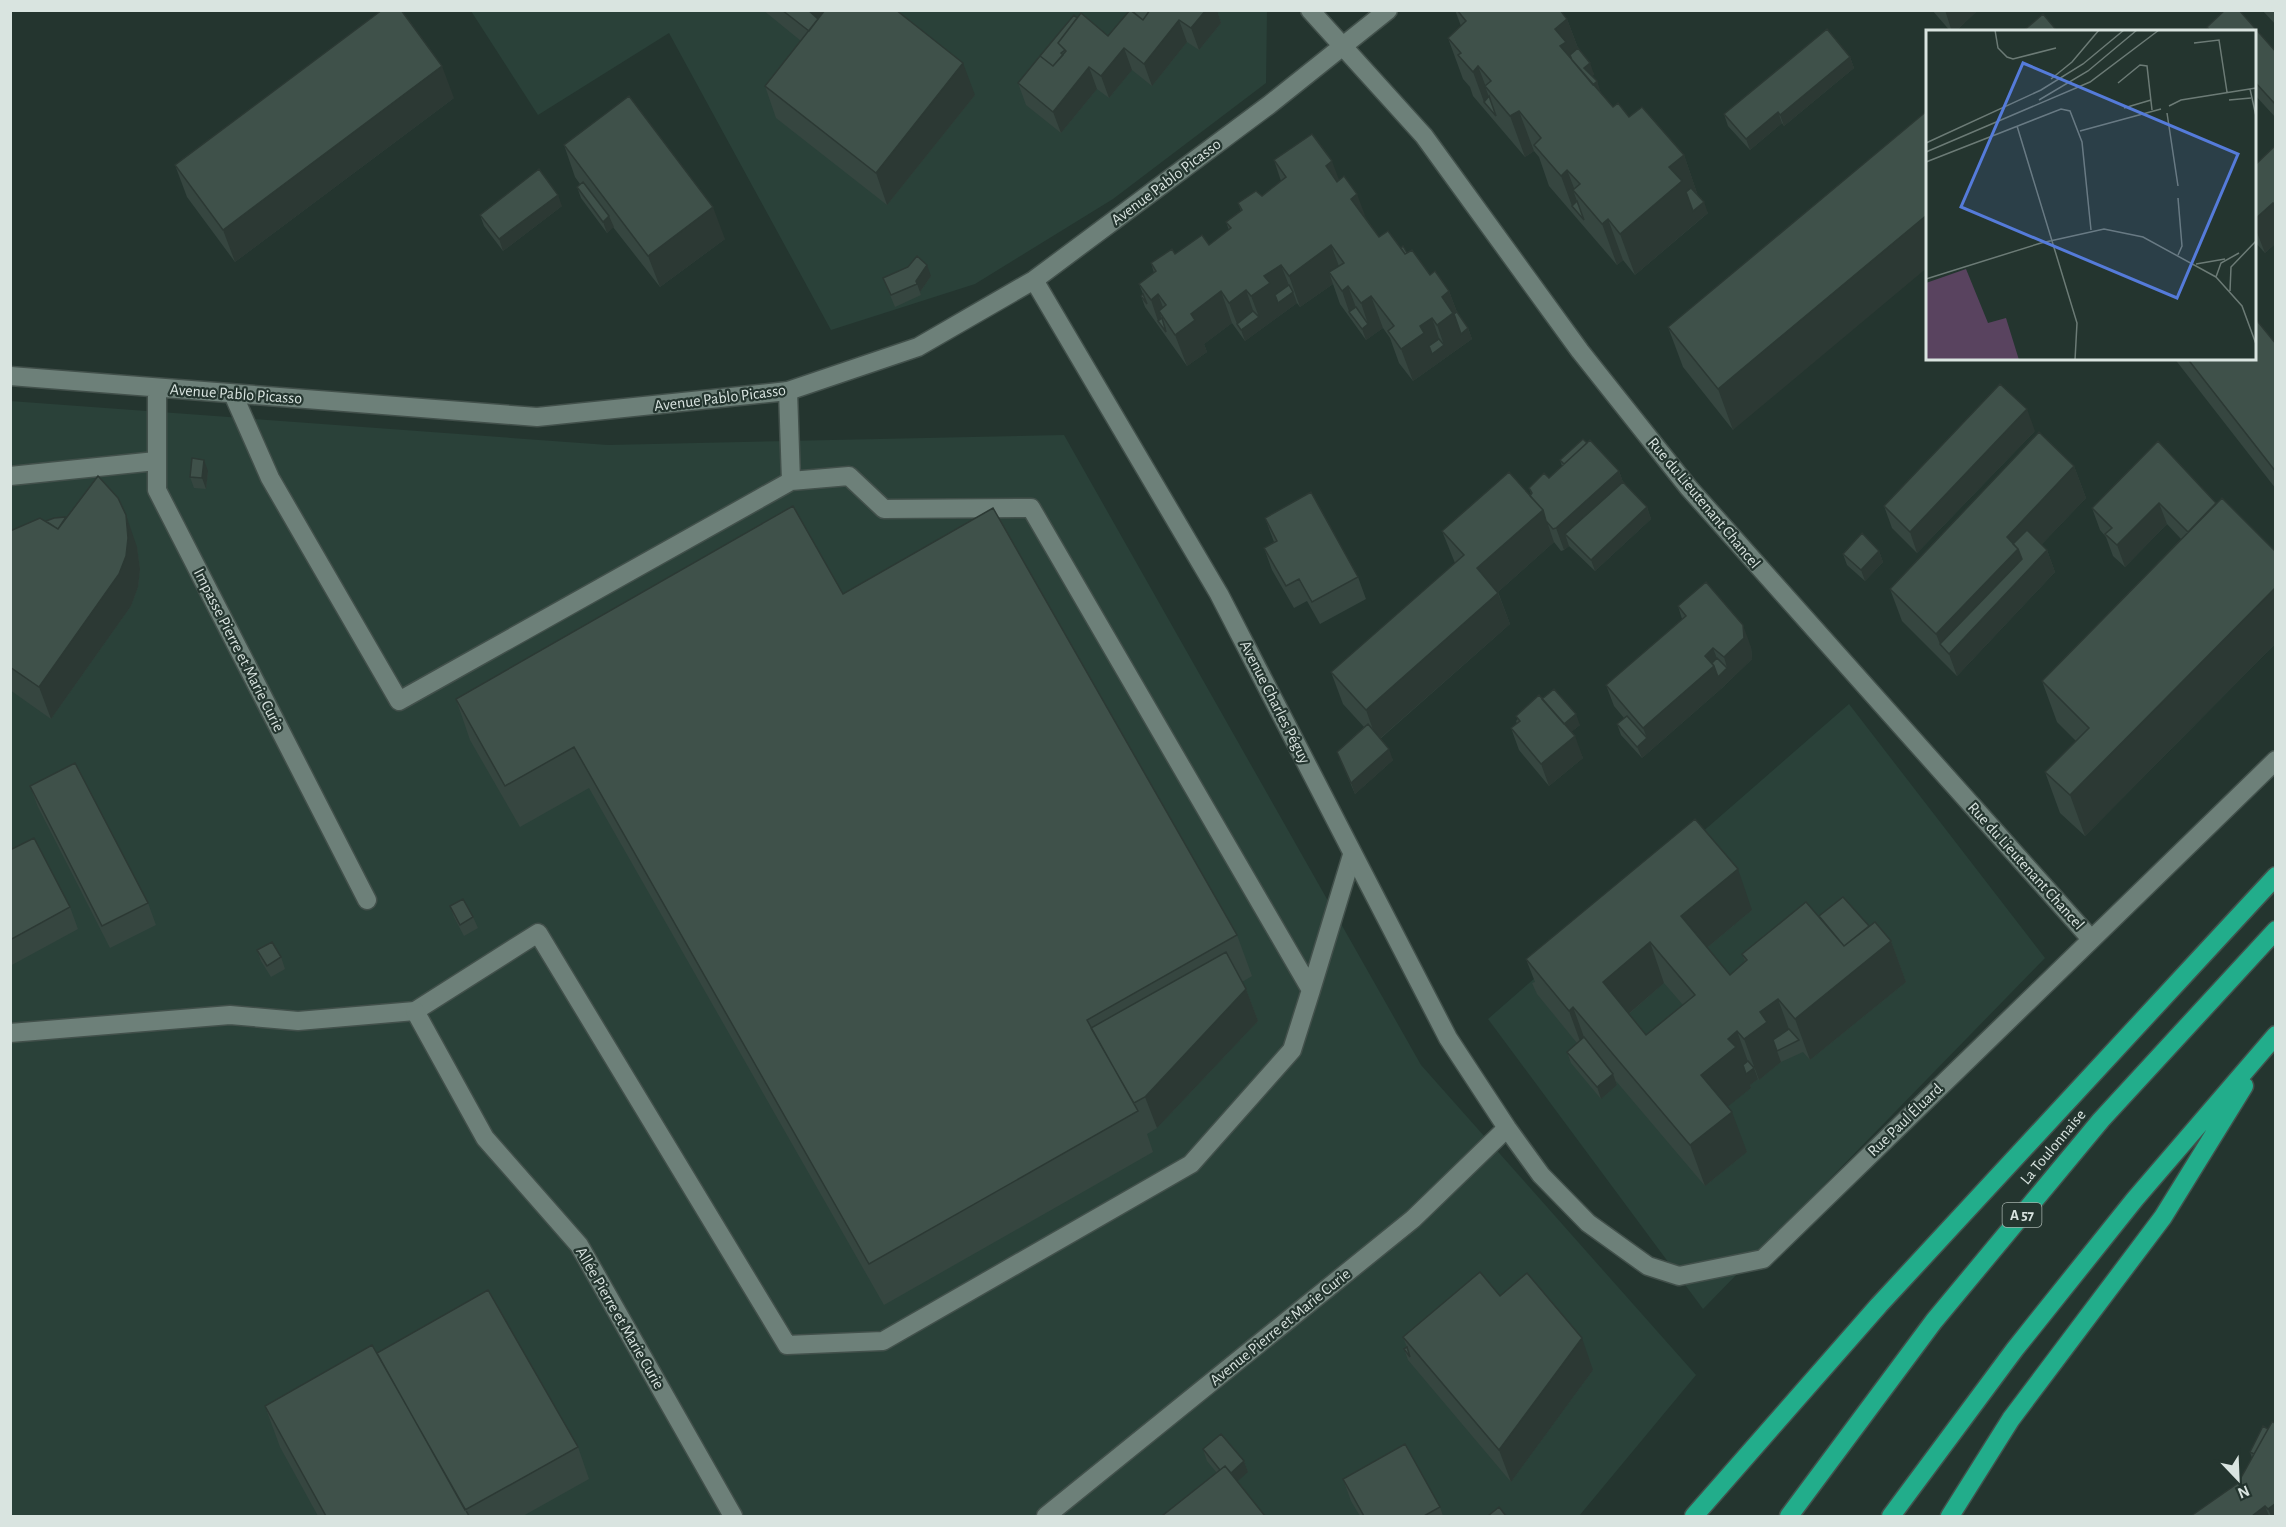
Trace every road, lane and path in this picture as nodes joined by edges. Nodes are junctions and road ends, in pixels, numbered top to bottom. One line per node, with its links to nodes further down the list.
1 (1310, 10): 3 (street, Rue du Lieutenant Chancel)
2 (1388, 10): 3 (street, Avenue Pablo Picasso)
3 (1343, 45): 4 (street, Avenue Pablo Picasso); 17 (street, Rue du Lieutenant Chancel)
4 (1034, 280): 7 (street, Avenue Pablo Picasso); 13 (street, Avenue Charles Péguy)
5 (10, 376): 6 (street, Avenue Pablo Picasso)
6 (157, 388): 8 (street, Avenue Pablo Picasso); 9 (street, Impasse Pierre et Marie Curie)
7 (788, 391): 8 (street, Avenue Pablo Picasso); 11 (street)
8 (233, 394): 11 (street)
9 (156, 461): 10 (street); 15 (street, Impasse Pierre et Marie Curie)
10 (10, 476)
11 (791, 481): 18 (street)
12 (2276, 760): 17 (street, Rue Paul Éluard)
13 (1352, 855): 18 (street); 22 (street, Avenue Charles Péguy)
14 (2276, 876): 25 (highway)
15 (367, 900)
16 (2276, 930): 26 (highway, La Toulonnaise / A 57)
17 (2091, 939): 22 (street, Rue Paul Éluard)
18 (1311, 990): 19 (street)
19 (415, 1011): 20 (street); 23 (street, Allée Pierre et Marie Curie)
20 (10, 1033)
21 (2275, 1036): 27 (highway); 28 (highway)
22 (1507, 1128): 24 (street, Avenue Pierre et Marie Curie)
23 (733, 1516)
24 (1046, 1516)
25 (1694, 1516)
26 (1789, 1516)
27 (1891, 1516)
28 (1950, 1516)

